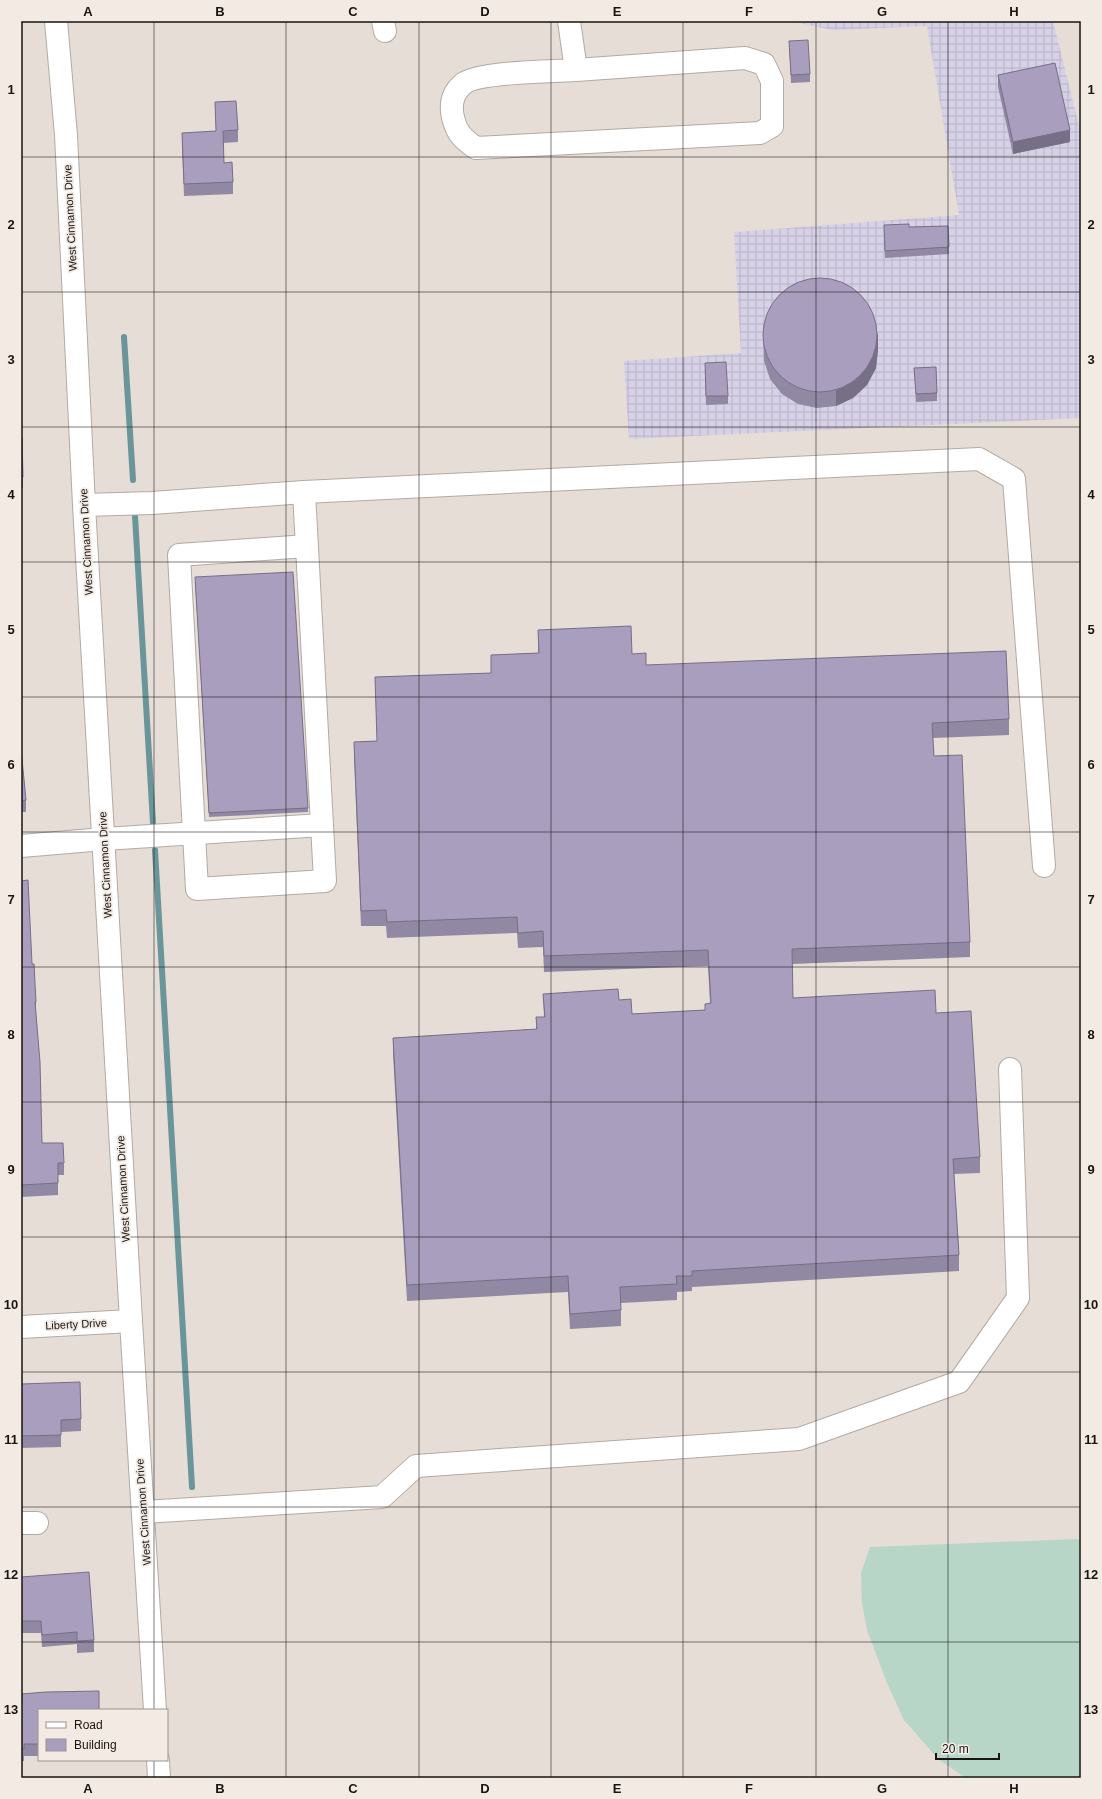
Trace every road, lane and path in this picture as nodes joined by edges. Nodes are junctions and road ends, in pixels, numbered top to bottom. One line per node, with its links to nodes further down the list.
1 (56, 21): 5 (main road, West Cinnamon Drive)
2 (569, 23): 3 (main road)
3 (576, 70): 3 (main road)
4 (304, 492): 5 (main road); 6 (main road); 11 (main road)
5 (84, 505): 9 (main road, West Cinnamon Drive)
6 (307, 546): 7 (main road); 8 (main road)
7 (322, 825): 8 (main road); 8 (main road)
8 (194, 833): 9 (main road)
9 (104, 839): 10 (main road); 13 (main road, West Cinnamon Drive)
10 (21, 846)
11 (1044, 866)
12 (1010, 1069): 15 (main road)
13 (130, 1321): 14 (main road, Liberty Drive); 15 (main road, West Cinnamon Drive)
14 (21, 1327)
15 (144, 1512): 16 (main road, West Cinnamon Drive)
16 (155, 1709)
17 (158, 1761): 18 (main road)
18 (159, 1778)

